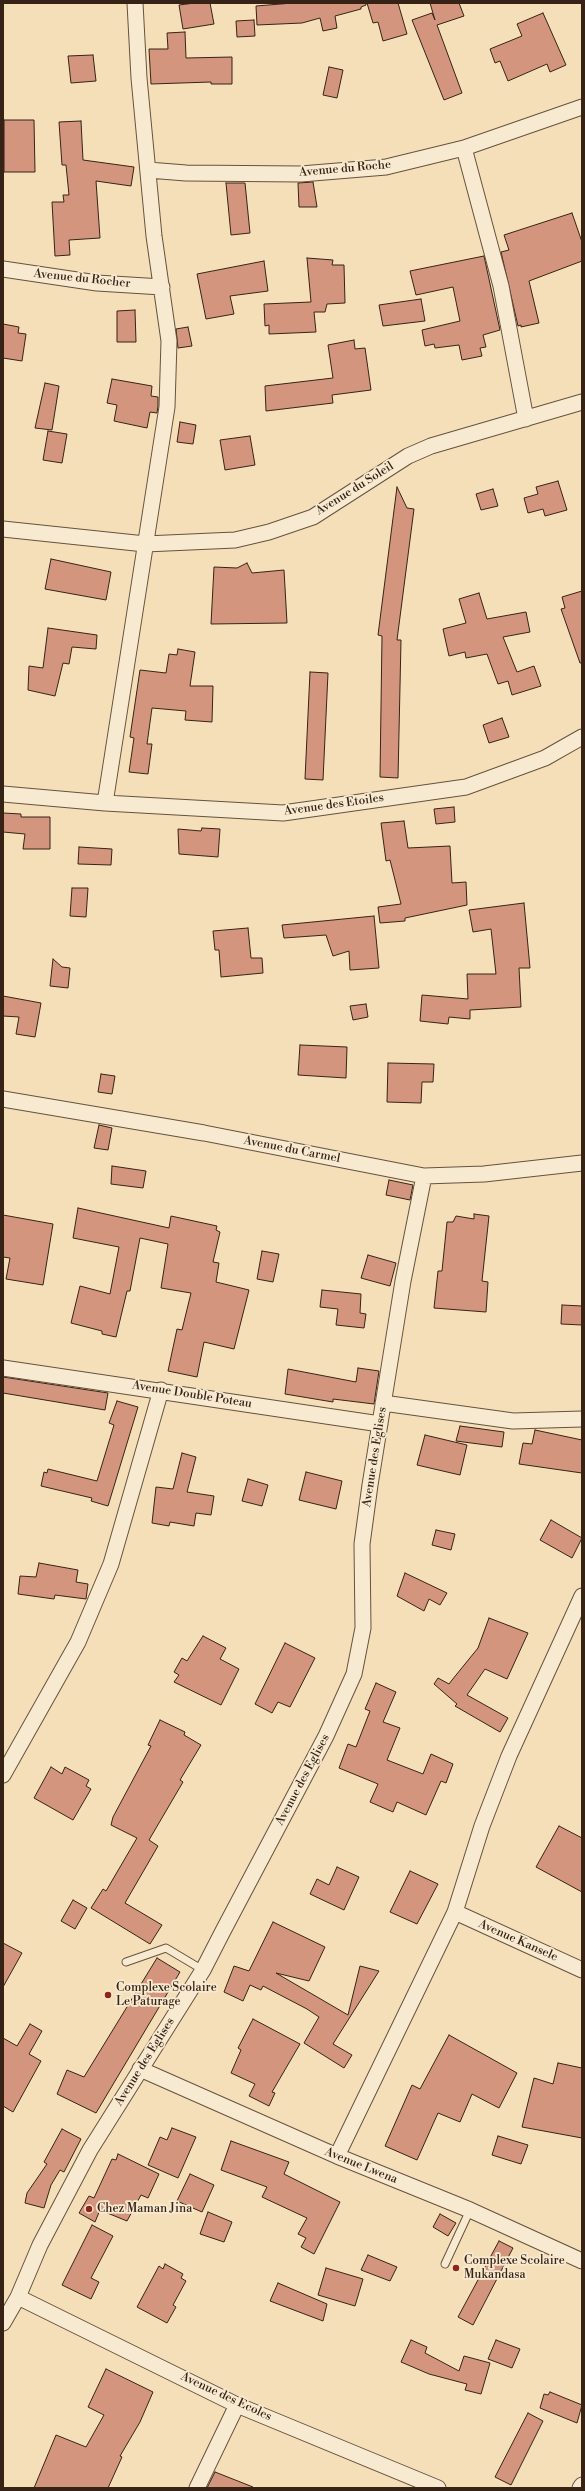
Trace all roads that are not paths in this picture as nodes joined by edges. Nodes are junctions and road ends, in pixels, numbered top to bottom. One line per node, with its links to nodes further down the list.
1 (136, 3): 4 (street)
2 (582, 107): 3 (street, Avenue du Roche)
3 (464, 148): 4 (street, Avenue du Roche); 8 (street)
4 (148, 170): 6 (street)
5 (3, 269): 6 (street, Avenue du Rocher)
6 (162, 286): 10 (street)
7 (582, 402): 8 (street, Avenue du Soleil)
8 (526, 419): 10 (street, Avenue du Soleil)
9 (3, 530): 10 (street, Avenue du Soleil)
10 (146, 544): 13 (street)
11 (582, 737): 13 (street, Avenue des Etoiles)
12 (3, 794): 13 (street, Avenue des Etoiles)
13 (105, 803)
14 (3, 1099): 16 (street, Avenue du Carmel)
15 (582, 1163): 16 (street, Avenue du Carmel)
16 (424, 1176): 19 (street, Avenue des Eglises)
17 (3, 1368): 18 (street, Avenue Double Poteau)
18 (161, 1390): 21 (street, Avenue Double Poteau); 23 (street)
19 (383, 1403): 20 (street); 21 (street, Avenue des Eglises)
20 (582, 1418)
21 (380, 1424): 26 (street, Avenue des Eglises)
22 (582, 1596): 24 (street)
23 (3, 1775)
24 (455, 1912): 27 (street, Avenue Kansele); 29 (street)
25 (126, 1962): 26 (lane)
26 (203, 1970): 28 (street, Avenue des Eglises)
27 (582, 1970)
28 (140, 2068): 29 (street, Avenue Lwena); 33 (street, Avenue des Eglises)
29 (337, 2156): 30 (street, Avenue Lwena)
30 (470, 2210): 31 (street, Avenue Lwena); 32 (lane)
31 (582, 2261)
32 (445, 2264)
33 (18, 2297): 34 (street, Avenue des Eglises); 35 (street, Avenue des Ecoles)
34 (3, 2323)
35 (237, 2405): 37 (street); 38 (street, Avenue des Ecoles)
36 (582, 2485): 39 (street)
37 (197, 2488)
38 (438, 2488)
39 (580, 2488)

